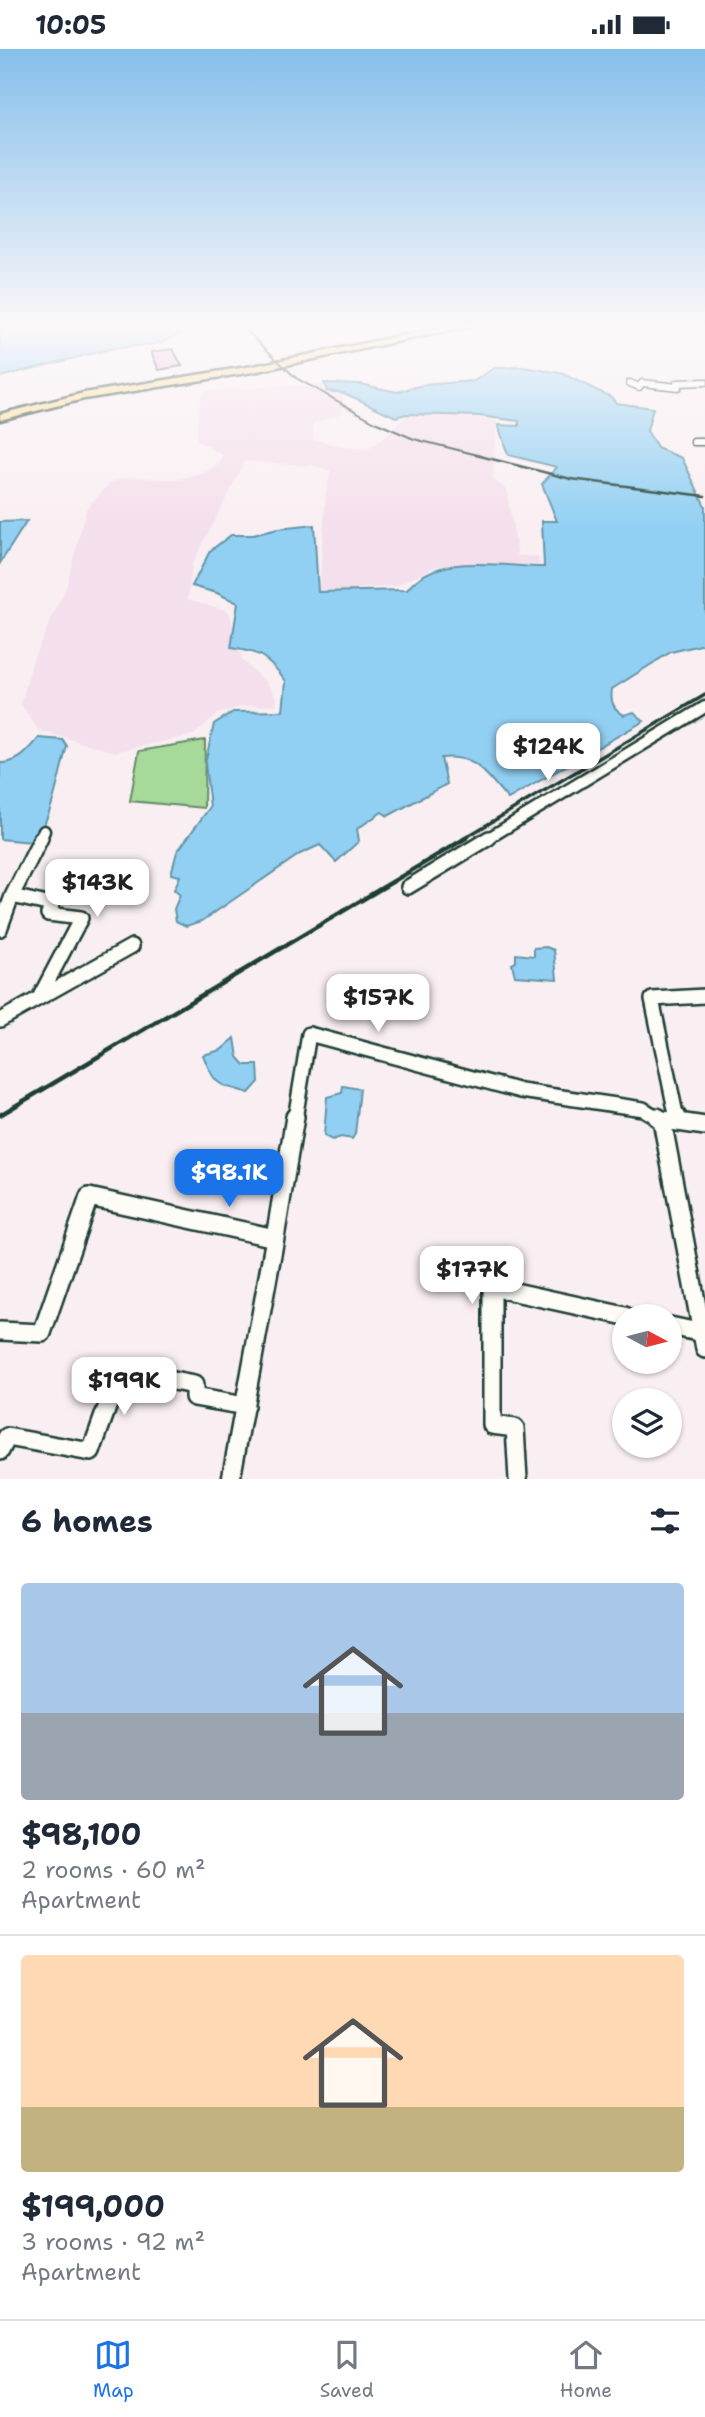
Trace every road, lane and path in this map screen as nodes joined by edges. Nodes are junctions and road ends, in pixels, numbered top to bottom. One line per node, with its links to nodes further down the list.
1 (104, 393): 2 (highway)
2 (0, 417)
3 (694, 442): 4 (street)
4 (705, 442)
5 (705, 707): 7 (street)
6 (44, 831): 8 (street)
7 (408, 887)
8 (12, 896): 9 (street); 12 (street)
9 (0, 929)
10 (132, 946): 12 (street)
11 (705, 996): 14 (street)
12 (39, 998): 13 (street)
13 (0, 1020)
14 (670, 1121): 15 (street); 16 (street); 20 (street)
15 (705, 1126)
16 (275, 1238): 18 (street); 21 (street)
17 (612, 1313): 24 (street)
18 (0, 1331)
19 (682, 1331): 20 (street)
20 (704, 1341)
21 (245, 1406): 22 (street); 23 (street)
22 (0, 1451)
23 (231, 1479)
24 (518, 1479)

